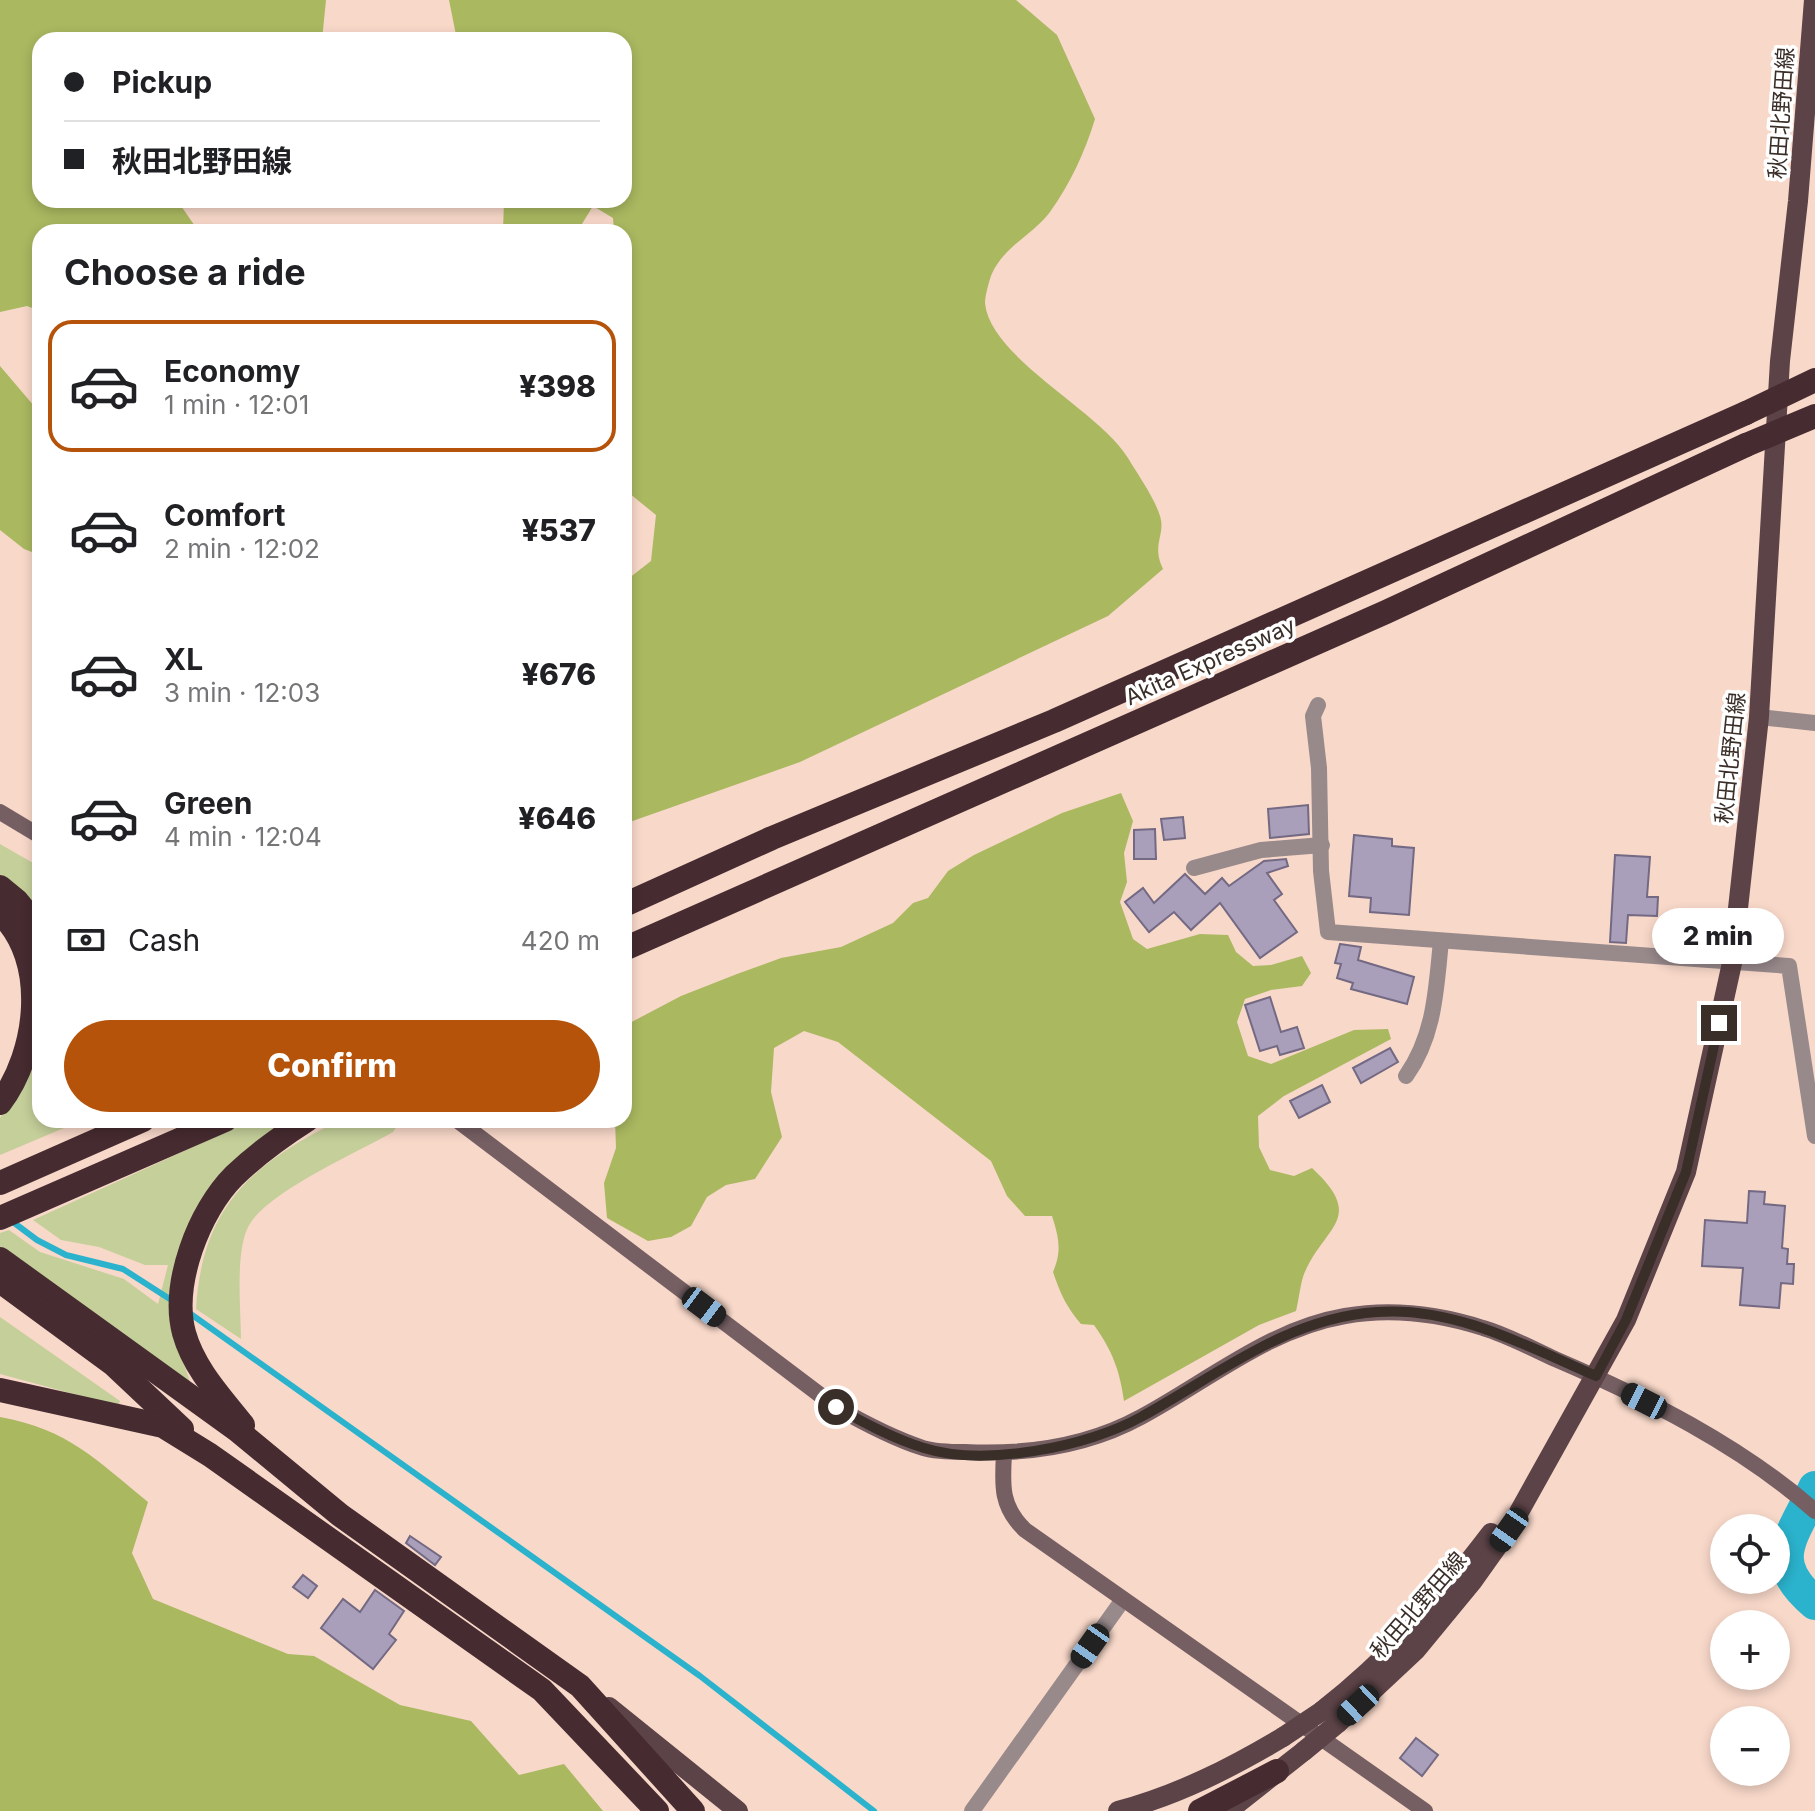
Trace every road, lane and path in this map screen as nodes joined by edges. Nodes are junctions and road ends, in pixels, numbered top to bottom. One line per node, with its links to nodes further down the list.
1 (1814, 0): 2 (main road, 秋田北野田線)
2 (1811, 99): 6 (main road, 秋田北野田線)
3 (1815, 380): 13 (highway, Akita Expressway, bridge)
4 (1815, 416): 17 (highway, Akita Expressway, bridge)
5 (1318, 705): 10 (street)
6 (1759, 717): 7 (street); 18 (main road, 秋田北野田線)
7 (1815, 723)
8 (0, 812): 9 (street)
9 (32, 831)
10 (1322, 845): 11 (street); 16 (street)
11 (1194, 868)
12 (0, 887): 15 (highway)
13 (632, 901)
14 (0, 913): 19 (highway)
15 (32, 919)
16 (1441, 941): 18 (street); 21 (street)
17 (632, 947)
18 (1732, 963): 27 (street); 32 (main road, 秋田北野田線)
19 (32, 983)
20 (32, 1014): 22 (highway)
21 (1406, 1076)
22 (0, 1103)
23 (125, 1128): 28 (highway)
24 (207, 1128): 29 (highway)
25 (297, 1128): 36 (highway)
26 (468, 1128): 34 (street)
27 (1815, 1136)
28 (0, 1183)
29 (0, 1218)
30 (0, 1259): 36 (highway)
31 (0, 1281): 35 (highway)
32 (1596, 1376): 34 (street); 37 (street); 40 (main road, 秋田北野田線)
33 (0, 1390): 35 (highway)
34 (1004, 1454): 38 (street)
35 (210, 1455): 43 (highway)
36 (270, 1458): 39 (highway)
37 (1815, 1511)
38 (1122, 1601): 46 (street); 51 (street)
39 (580, 1686): 44 (highway); 45 (main road)
40 (1330, 1717): 41 (main road, 秋田北野田線, bridge); 42 (main road, 秋田北野田線, bridge)
41 (1283, 1737): 47 (main road); 48 (main road)
42 (1277, 1771): 49 (highway); 50 (main road, 秋田北野田線)
43 (657, 1811)
44 (693, 1811)
45 (738, 1811)
46 (972, 1811)
47 (1118, 1811)
48 (1158, 1811)
49 (1200, 1811)
50 (1228, 1811)
51 (1425, 1811)

